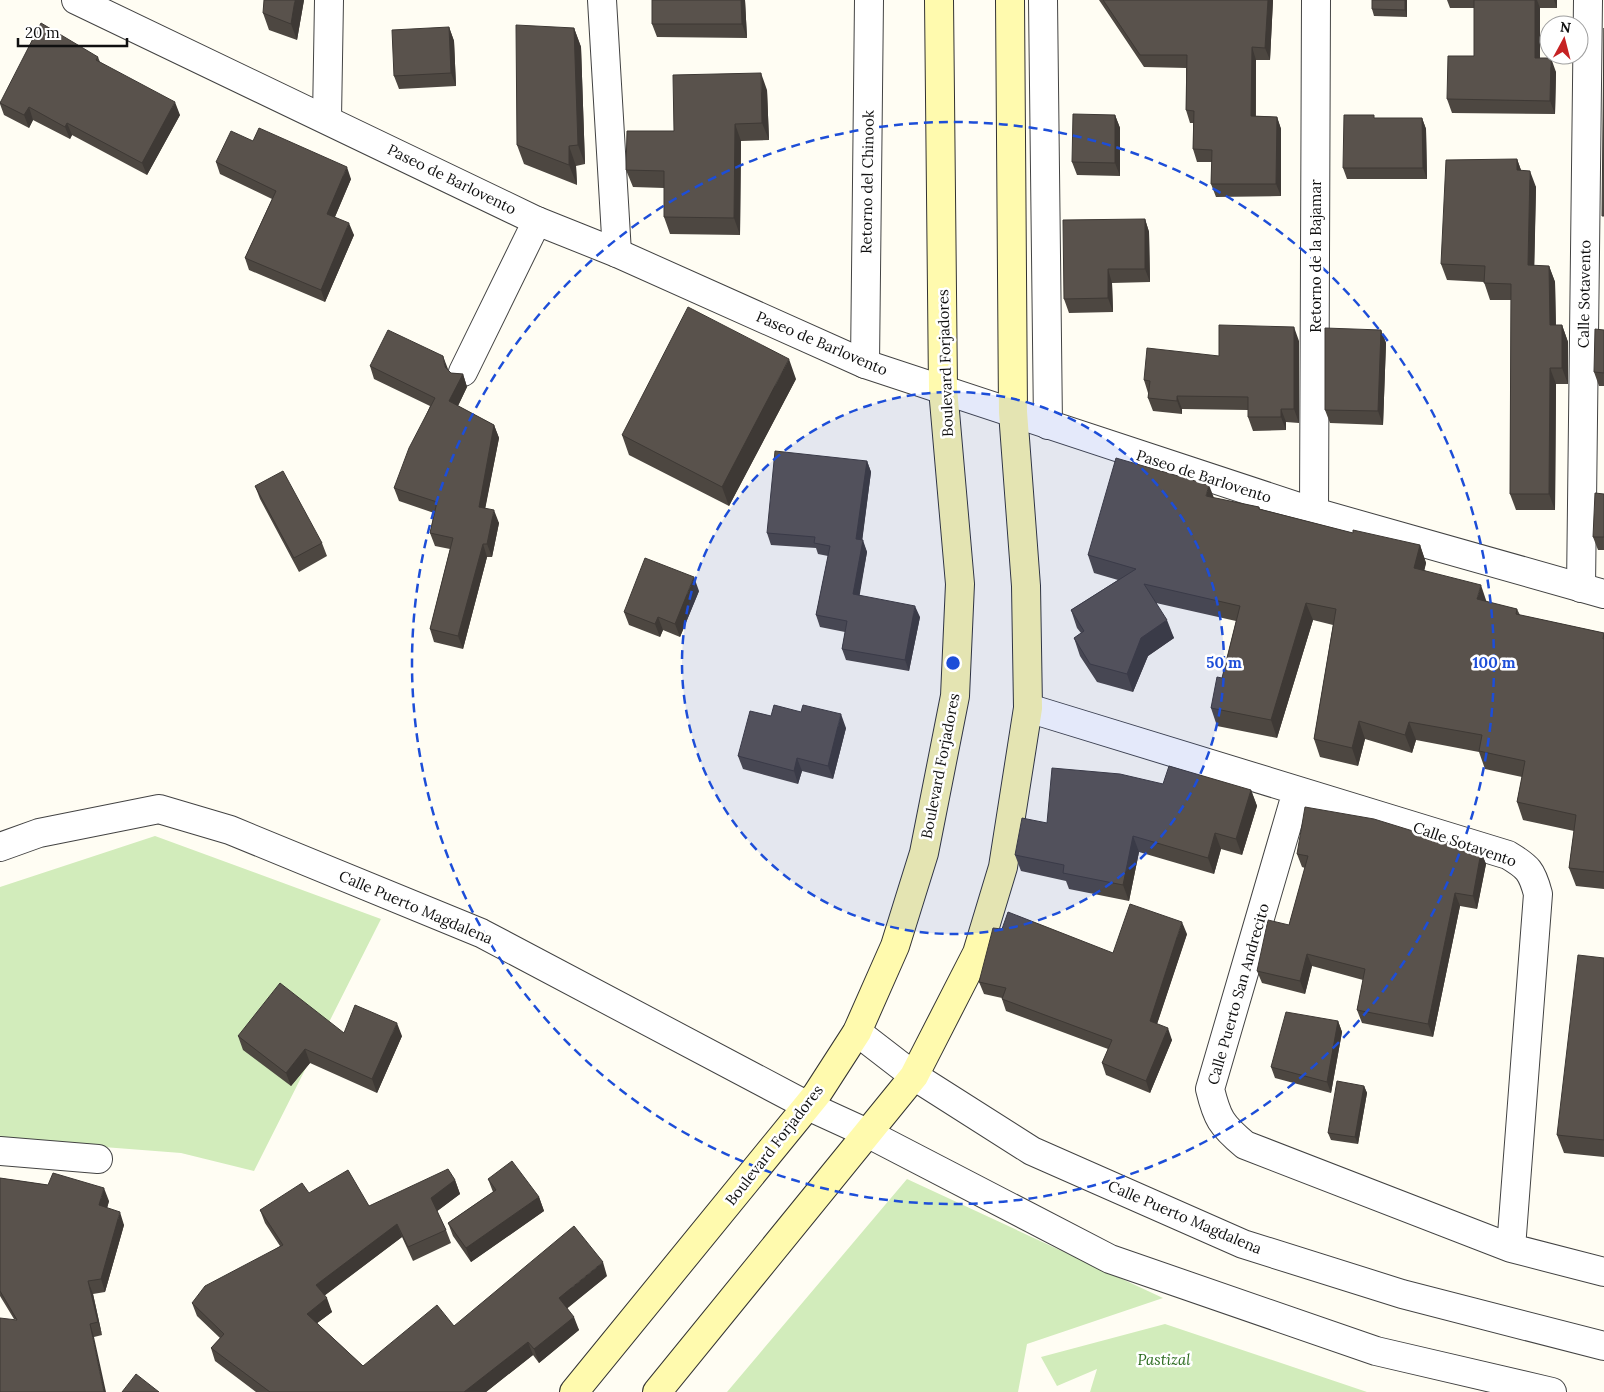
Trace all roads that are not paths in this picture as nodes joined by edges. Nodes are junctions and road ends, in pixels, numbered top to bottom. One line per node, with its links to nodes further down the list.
1 (76, 0): 10 (street, Paseo de Barlovento)
2 (329, 0): 10 (street)
3 (602, 0): 12 (street)
4 (869, 0): 13 (street, Retorno del Chinook)
5 (939, 0): 15 (main road, Boulevard Forjadores)
6 (1010, 0): 16 (main road)
7 (1043, 0): 17 (street)
8 (1316, 0): 18 (street, Retorno de la Bajamar)
9 (1588, 0): 19 (street, Calle Sotavento)
10 (327, 118): 11 (street, Paseo de Barlovento)
11 (537, 221): 12 (street, Paseo de Barlovento); 14 (street)
12 (617, 253): 13 (street, Paseo de Barlovento)
13 (865, 364): 15 (street, Paseo de Barlovento)
14 (463, 372)
15 (942, 389): 16 (street, Paseo de Barlovento); 23 (main road, Boulevard Forjadores)
16 (1013, 412): 17 (street, Paseo de Barlovento); 20 (main road)
17 (1048, 425): 18 (street, Paseo de Barlovento)
18 (1314, 512): 19 (street, Paseo de Barlovento)
19 (1592, 591)
20 (1028, 708): 21 (street, Calle Sotavento); 24 (main road)
21 (1297, 791): 29 (street, Calle Sotavento); 29 (street, Calle Puerto San Andrecito)
22 (0, 847): 25 (street, Calle Puerto Magdalena)
23 (857, 1032): 24 (street, Calle Puerto Magdalena); 25 (main road, Boulevard Forjadores)
24 (914, 1076): 26 (main road); 31 (street, Calle Puerto Magdalena)
25 (808, 1106): 26 (street, Calle Puerto Magdalena); 32 (main road, Boulevard Forjadores)
26 (867, 1133): 33 (main road); 34 (street, Calle Puerto Magdalena)
27 (0, 1151): 28 (street)
28 (98, 1159)
29 (1511, 1248): 30 (street)
30 (1604, 1272)
31 (1604, 1346)
32 (574, 1392)
33 (656, 1392)
34 (1552, 1392)

